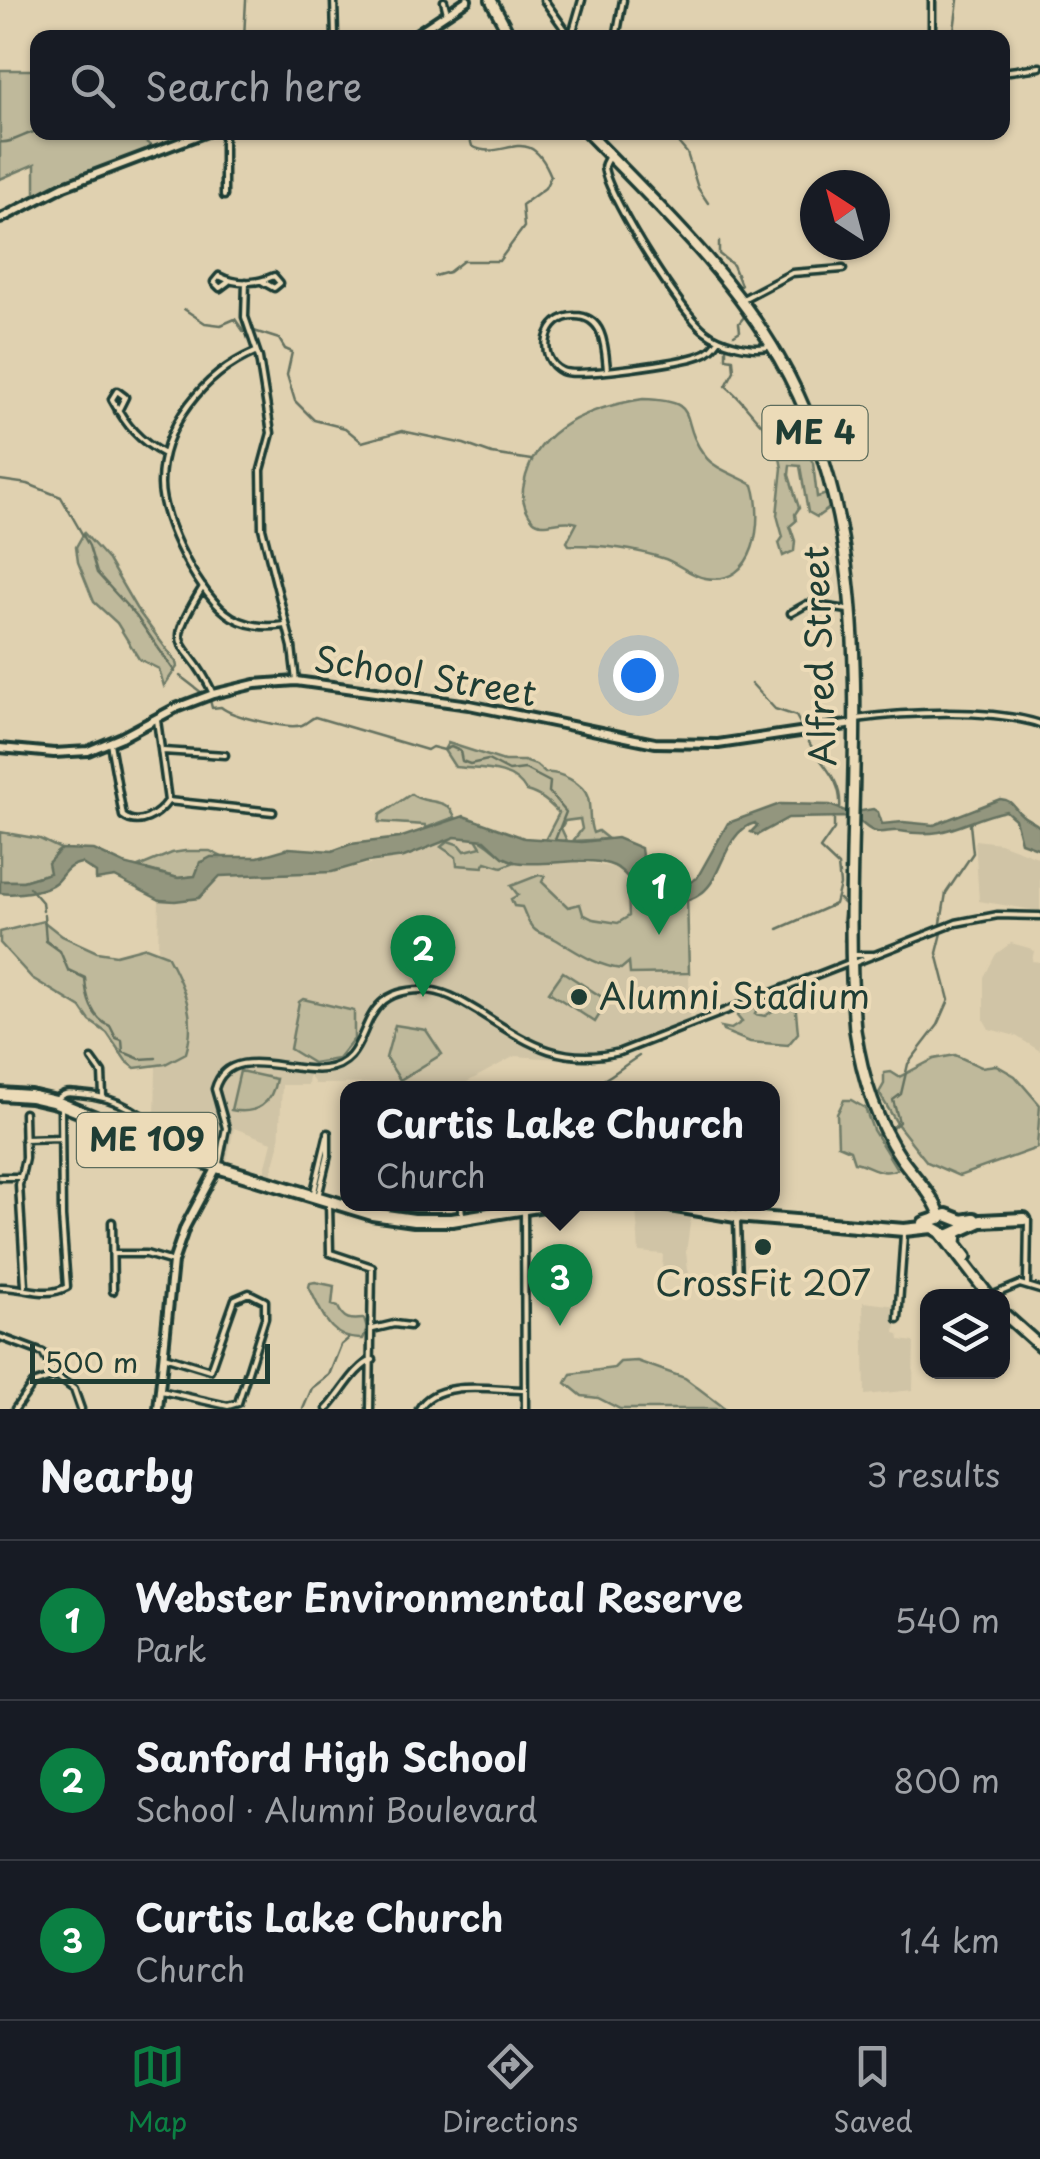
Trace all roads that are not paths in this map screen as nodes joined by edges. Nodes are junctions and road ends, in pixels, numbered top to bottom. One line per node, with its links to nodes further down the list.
1 (334, 0): 10 (street)
2 (467, 0): 9 (street)
3 (491, 0): 12 (main road)
4 (544, 0): 13 (street)
5 (582, 0): 14 (street)
6 (623, 0): 15 (street)
7 (932, 0): 16 (street)
8 (444, 1): 9 (street)
9 (448, 13): 11 (street)
10 (334, 30)
11 (422, 30)
12 (507, 30)
13 (566, 30)
14 (574, 30)
15 (617, 30)
16 (932, 30)
17 (1040, 67): 18 (street)
18 (1010, 71)
19 (187, 140): 24 (street)
20 (224, 140): 23 (street)
21 (597, 140): 22 (main road, Alfred Street / ME 4)
22 (609, 156): 29 (main road, Alfred Street / ME 4); 30 (street)
23 (224, 196)
24 (0, 219)
25 (843, 269): 29 (street)
26 (228, 282): 27 (street)
27 (246, 282): 28 (street); 32 (street)
28 (263, 282)
29 (741, 300): 31 (main road, Alfred Street / ME 4)
30 (719, 340): 31 (street); 33 (street)
31 (772, 346): 37 (main road, Alfred Street / ME 4)
32 (256, 351): 35 (street); 39 (street)
33 (607, 370): 33 (street)
34 (118, 411): 35 (street)
35 (165, 454): 36 (street)
36 (203, 587): 39 (street); 41 (street)
37 (853, 610): 38 (street); 43 (main road, Alfred Street / ME 4)
38 (791, 613)
39 (285, 625): 40 (street)
40 (296, 682): 41 (street, School Street); 43 (street, School Street)
41 (213, 694): 42 (street, School Street)
42 (156, 718): 45 (street, School Street); 47 (street)
43 (854, 721): 44 (street); 52 (main road, Alfred Street / ME 4)
44 (1040, 724)
45 (110, 743): 46 (street, School Street); 49 (street)
46 (0, 748)
47 (162, 751): 48 (street); 49 (street)
48 (225, 755)
49 (168, 801): 50 (street)
50 (273, 812)
51 (1040, 916): 52 (street)
52 (853, 960): 61 (street); 72 (main road, Alfred Street / ME 4)
53 (92, 1059): 55 (street)
54 (0, 1094): 56 (highway, ME 109)
55 (103, 1096): 56 (street); 60 (street)
56 (59, 1103): 58 (street); 60 (highway, ME 109)
57 (24, 1113): 59 (street)
58 (60, 1138): 59 (street); 88 (street)
59 (24, 1139): 63 (street)
60 (174, 1151): 61 (highway, ME 109)
61 (217, 1167): 64 (highway, ME 109); 83 (street)
62 (0, 1177): 63 (street)
63 (20, 1177): 88 (street)
64 (320, 1199): 64 (street); 65 (highway, ME 109); 98 (street)
65 (340, 1204)
66 (367, 1211): 74 (highway, ME 109)
67 (461, 1211): 74 (street)
68 (502, 1211): 74 (highway, ME 109)
69 (524, 1211): 104 (street)
70 (706, 1211): 71 (highway)
71 (736, 1216): 76 (highway); 84 (street)
72 (942, 1218): 73 (highway); 76 (highway); 80 (highway); 81 (highway, ME 4)
73 (1030, 1219): 81 (highway); 87 (street)
74 (462, 1220)
75 (112, 1222): 78 (street)
76 (888, 1227): 77 (highway)
77 (904, 1230): 80 (highway); 95 (street)
78 (112, 1232): 79 (street); 82 (street)
79 (120, 1232)
80 (940, 1232): 81 (highway); 89 (main road, ME 4)
81 (956, 1232): 89 (main road, ME 4)
82 (112, 1254): 83 (street); 85 (street)
83 (172, 1262): 101 (street)
84 (738, 1282)
85 (112, 1284): 86 (street); 94 (street)
86 (121, 1284)
87 (1027, 1284): 92 (street); 93 (street)
88 (25, 1286): 90 (street)
89 (982, 1286): 91 (main road, ME 4)
90 (0, 1287)
91 (984, 1289)
92 (1006, 1289)
93 (1040, 1290)
94 (112, 1292)
95 (898, 1319)
96 (1010, 1319): 100 (main road)
97 (410, 1326): 98 (street)
98 (373, 1329): 102 (street)
99 (0, 1337): 103 (street)
100 (1040, 1346)
101 (164, 1356): 105 (street); 105 (street)
102 (373, 1360): 109 (street); 110 (street)
103 (56, 1376): 106 (street); 107 (street)
104 (525, 1390): 111 (street); 112 (street)
105 (161, 1392): 108 (street)
106 (15, 1409)
107 (80, 1409)
108 (158, 1409)
109 (326, 1409)
110 (370, 1409)
111 (419, 1409)
112 (525, 1409)

